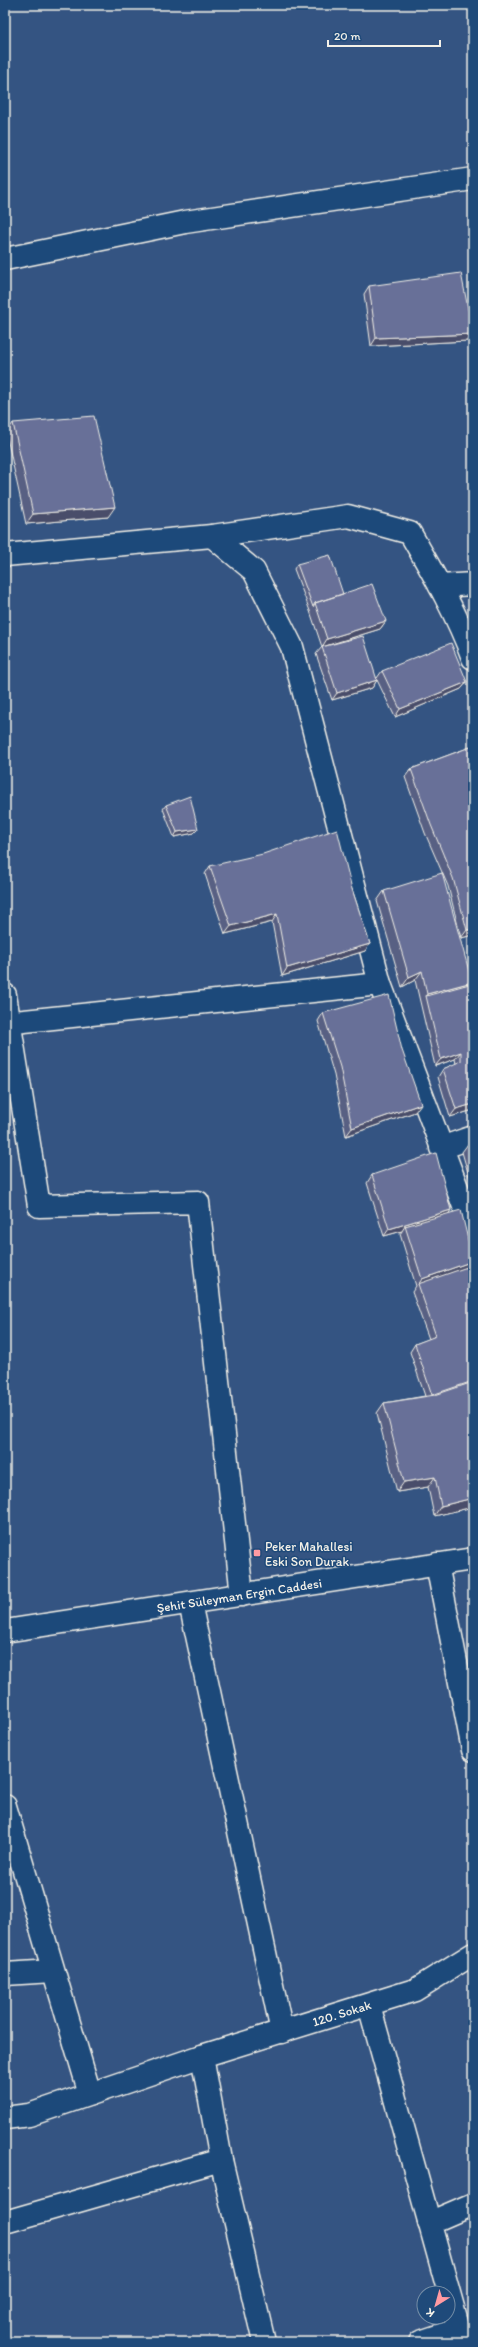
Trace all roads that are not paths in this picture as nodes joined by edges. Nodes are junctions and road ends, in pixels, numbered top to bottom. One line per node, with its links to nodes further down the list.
1 (473, 179): 2 (street)
2 (5, 259)
3 (212, 536): 4 (street); 6 (street); 8 (street)
4 (5, 555)
5 (473, 584): 6 (street)
6 (440, 586): 7 (street)
7 (473, 658)
8 (380, 984): 10 (street); 12 (street)
9 (5, 995): 10 (street)
10 (8, 1023): 16 (street)
11 (473, 1137): 12 (street)
12 (441, 1148): 13 (street)
13 (473, 1230)
14 (473, 1559): 15 (street, Şehit Süleyman Ergin Caddesi)
15 (437, 1564): 16 (street, Şehit Süleyman Ergin Caddesi); 19 (street)
16 (242, 1595): 17 (street, Şehit Süleyman Ergin Caddesi)
17 (190, 1603): 18 (street, Şehit Süleyman Ergin Caddesi); 25 (street)
18 (5, 1631)
19 (473, 1750)
20 (5, 1806): 22 (street)
21 (473, 1954): 24 (street, 120. Sokak)
22 (53, 1972): 23 (street); 27 (street)
23 (5, 1974)
24 (369, 2005): 25 (street, 120. Sokak); 32 (street)
25 (282, 2032): 26 (street, 120. Sokak)
26 (202, 2056): 27 (street, 120. Sokak); 29 (street)
27 (90, 2094): 28 (street, 120. Sokak)
28 (5, 2118)
29 (221, 2160): 31 (street); 34 (street)
30 (473, 2204): 32 (street)
31 (5, 2222)
32 (429, 2223): 33 (street)
33 (462, 2336): 35 (street)
34 (264, 2342)
35 (420, 2342)

